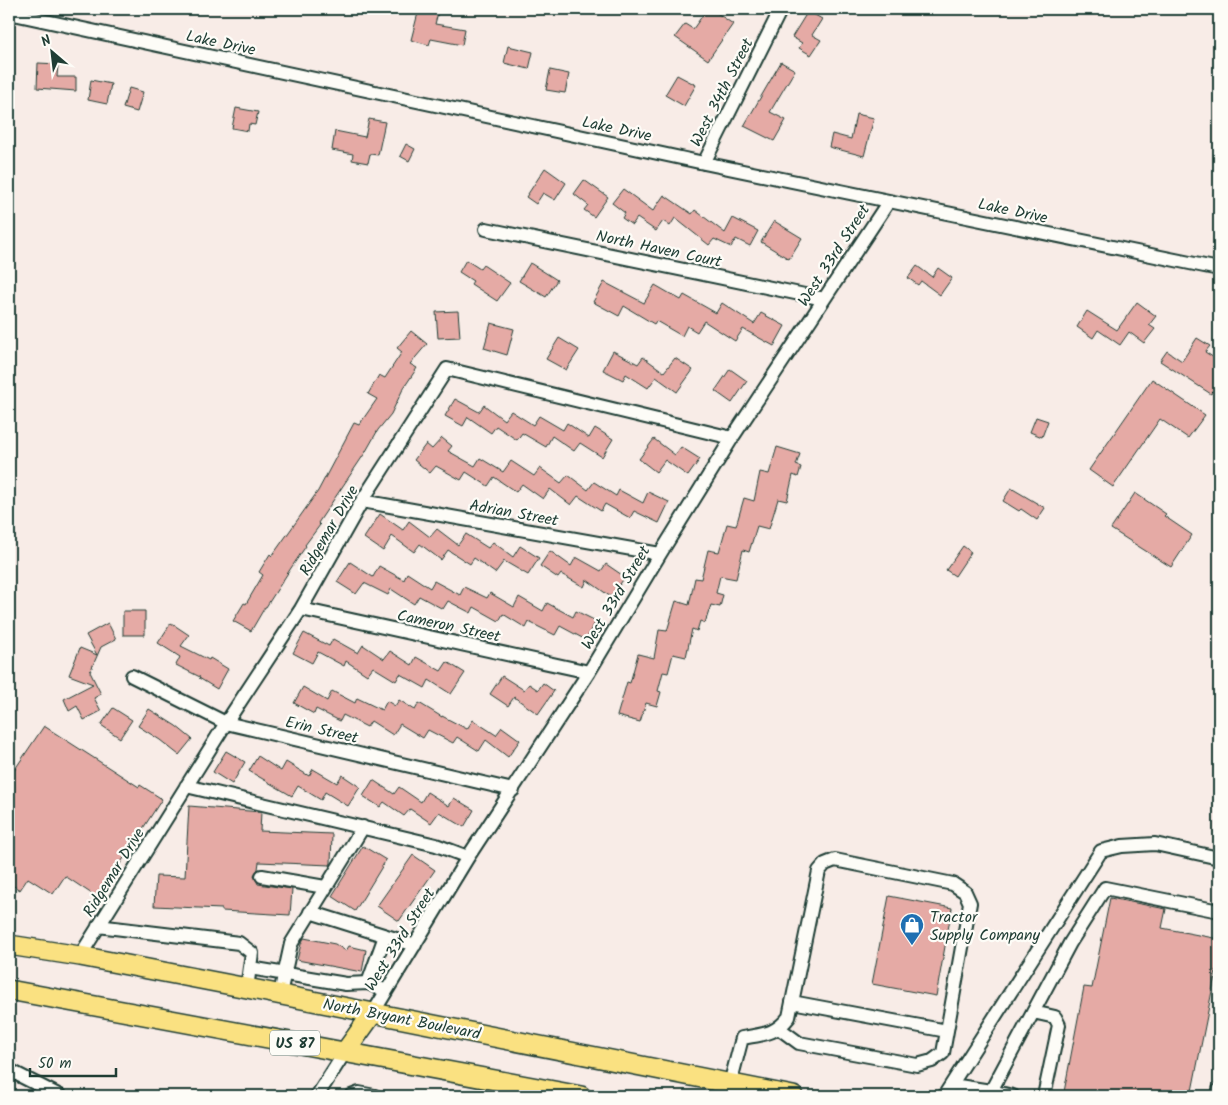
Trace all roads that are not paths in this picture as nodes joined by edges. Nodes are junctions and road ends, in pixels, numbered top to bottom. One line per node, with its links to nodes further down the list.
1 (781, 9): 3 (street, West 34th Street)
2 (9, 13): 3 (street, Lake Drive)
3 (704, 163): 4 (street, Lake Drive)
4 (888, 201): 6 (street, Lake Drive); 7 (street, West 33rd Street)
5 (486, 229): 7 (street, North Haven Court)
6 (1219, 269)
7 (824, 299): 8 (street, West 33rd Street)
8 (732, 438): 9 (street, Ridgemar Drive); 10 (street, West 33rd Street)
9 (362, 501): 10 (street, Adrian Street); 11 (street, Ridgemar Drive)
10 (660, 554): 12 (street, West 33rd Street)
11 (301, 609): 12 (street, Cameron Street); 14 (street, Ridgemar Drive)
12 (589, 672): 16 (street, West 33rd Street)
13 (132, 676): 14 (street, Erin Street)
14 (226, 723): 15 (street, Ridgemar Drive); 16 (street, Erin Street)
15 (186, 786): 17 (street); 24 (street, Ridgemar Drive)
16 (512, 790): 18 (street, West 33rd Street)
17 (363, 827): 18 (street); 21 (street)
18 (468, 857): 27 (street, West 33rd Street)
19 (1219, 858): 46 (street)
20 (262, 876): 21 (street)
21 (325, 887): 23 (street)
22 (1219, 911): 39 (street)
23 (310, 912): 25 (street); 30 (street)
24 (98, 926): 28 (street, Ridgemar Drive); 29 (street)
25 (385, 936): 27 (street); 31 (street)
26 (9, 945): 28 (highway, North Bryant Boulevard)
27 (415, 945): 35 (street, West 33rd Street)
28 (80, 956): 33 (highway, North Bryant Boulevard)
29 (250, 968): 30 (street); 33 (street)
30 (284, 973): 32 (street); 36 (street)
31 (368, 983): 32 (street); 35 (street)
32 (346, 984): 38 (street)
33 (247, 988): 36 (highway, North Bryant Boulevard)
34 (9, 990): 43 (highway, US 87)
35 (386, 991): 40 (street, West 33rd Street)
36 (280, 994): 38 (highway, North Bryant Boulevard)
37 (792, 1002): 41 (street); 42 (street); 42 (street)
38 (341, 1006): 40 (highway, North Bryant Boulevard)
39 (1033, 1012): 49 (street); 58 (street)
40 (373, 1013): 43 (highway); 45 (highway, North Bryant Boulevard)
41 (780, 1029): 42 (street); 45 (street)
42 (947, 1030)
43 (345, 1052): 48 (highway, US 87); 51 (street)
44 (9, 1070): 50 (street)
45 (730, 1084): 55 (highway, North Bryant Boulevard)
46 (952, 1085): 49 (street); 56 (street)
47 (1219, 1090): 59 (street)
48 (522, 1091): 54 (highway, US 87)
49 (991, 1092): 57 (street)
50 (60, 1096)
51 (318, 1096)
52 (351, 1096): 53 (street)
53 (375, 1096)
54 (581, 1096)
55 (793, 1096)
56 (944, 1096)
57 (1013, 1096)
58 (1044, 1096)
59 (1218, 1096)

